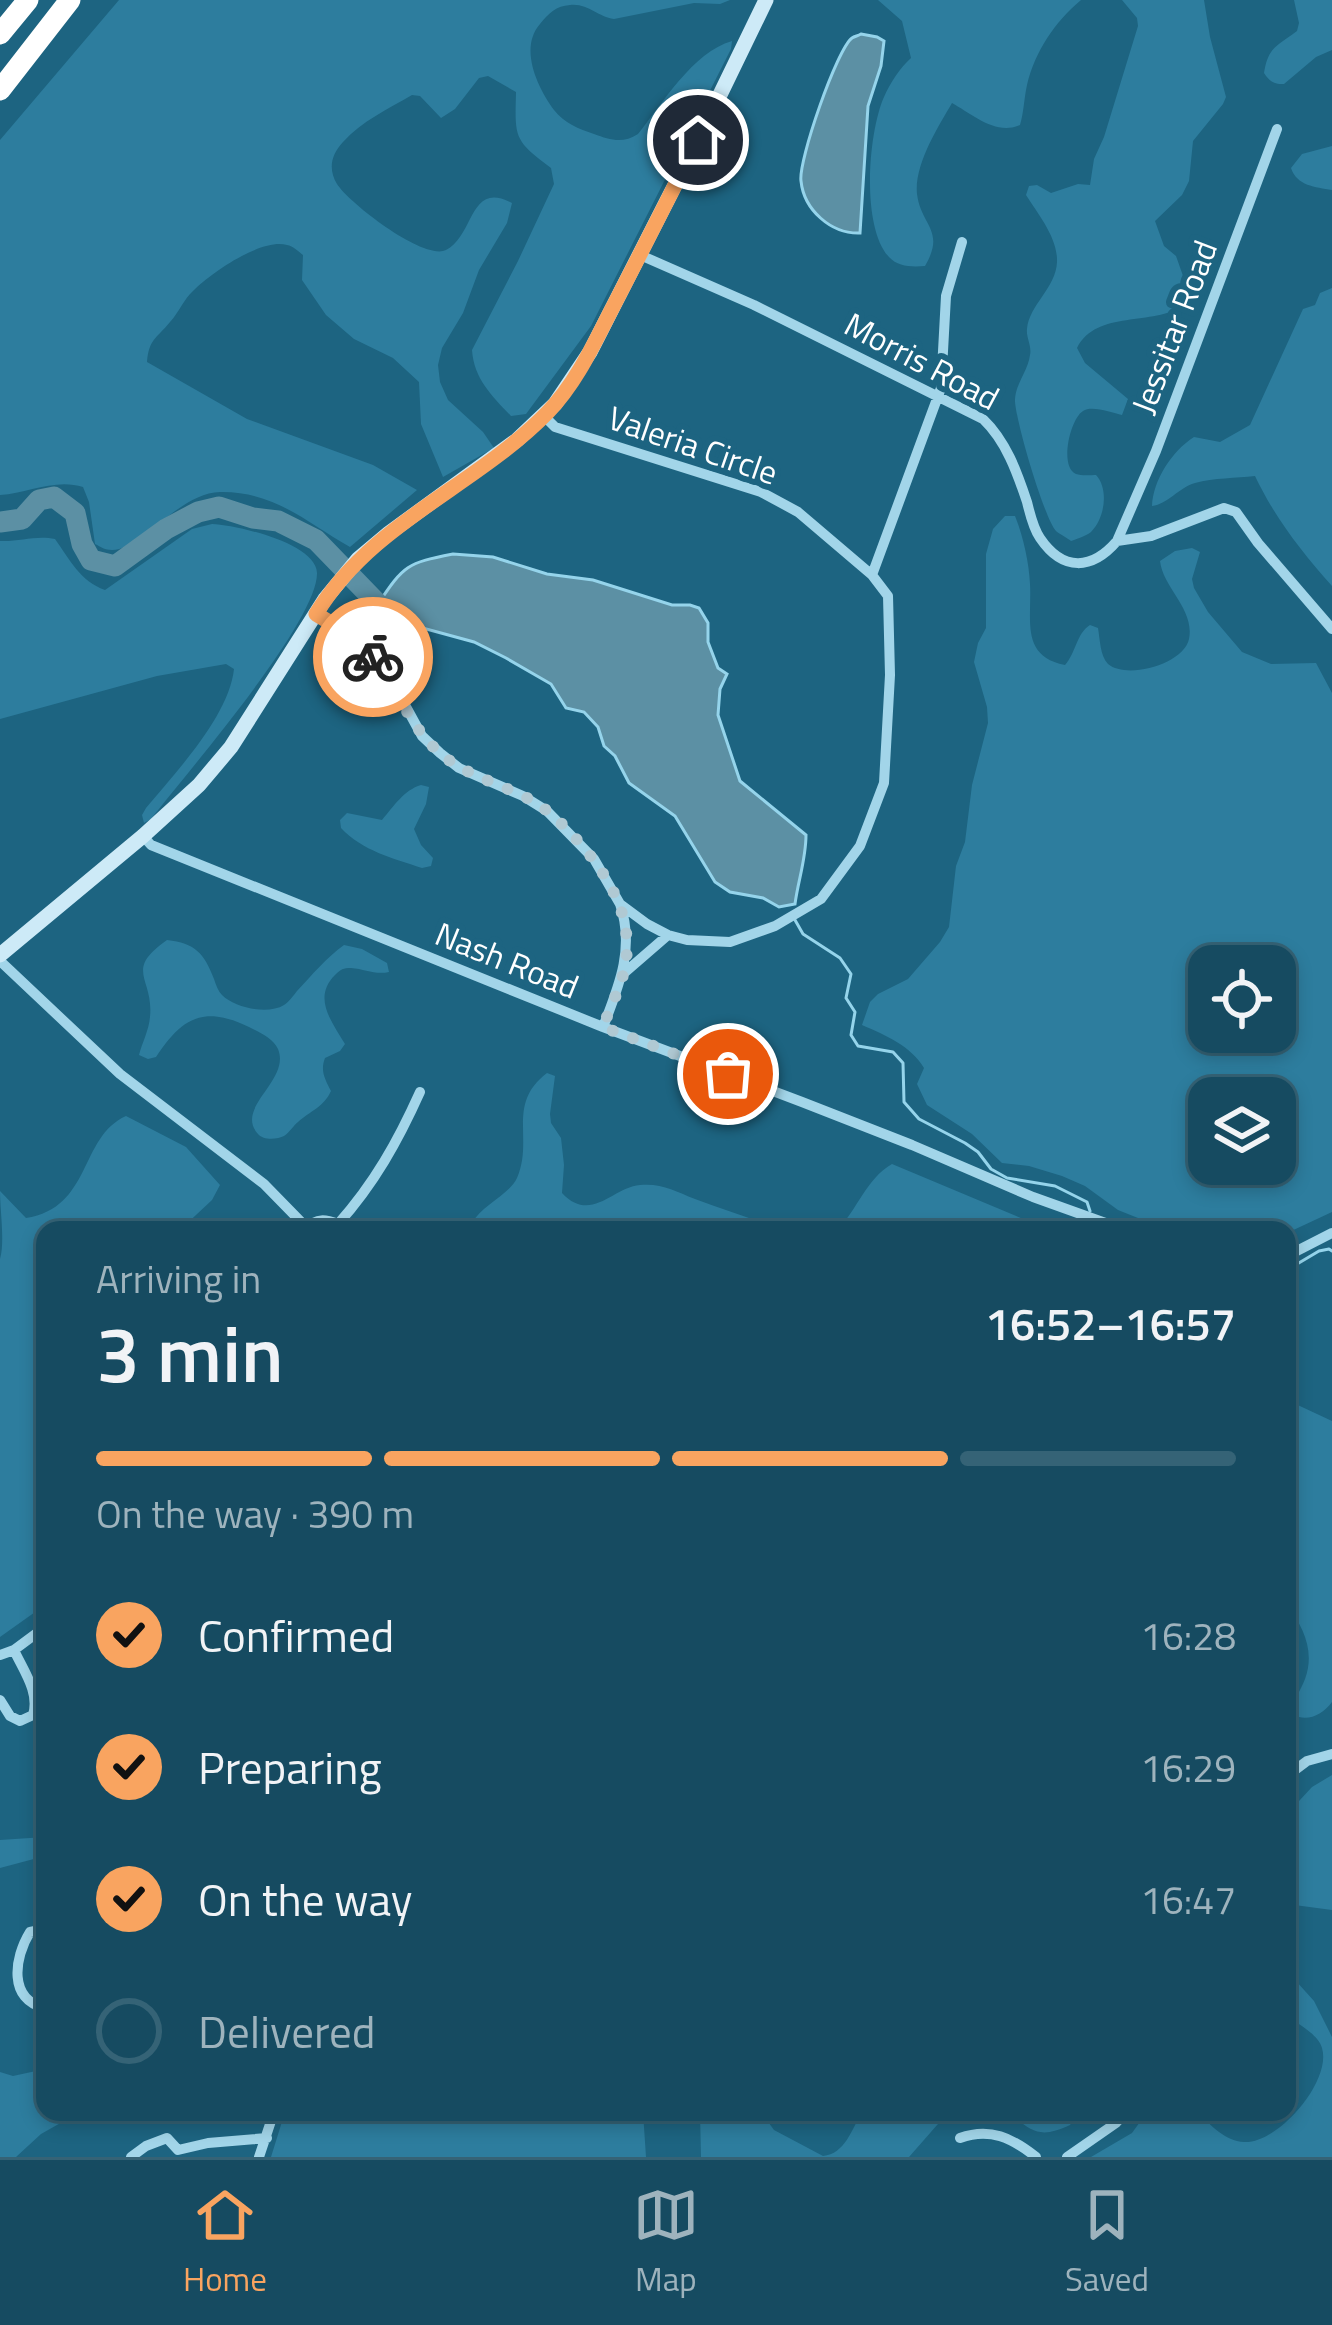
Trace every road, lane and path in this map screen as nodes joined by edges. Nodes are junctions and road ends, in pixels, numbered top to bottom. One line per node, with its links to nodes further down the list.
1 (28, 0): 4 (highway)
2 (70, 0): 5 (highway)
3 (766, 0): 8 (main road)
4 (0, 34)
5 (0, 90)
6 (1276, 129): 11 (street, Jessitar Road)
7 (962, 242): 9 (street)
8 (640, 255): 9 (street, Morris Road); 10 (main road)
9 (937, 397): 11 (street, Morris Road); 12 (street)
10 (544, 416): 12 (street, Valeria Circle); 13 (main road)
11 (1117, 542): 14 (street, Morris Road)
12 (872, 575): 17 (street)
13 (316, 614): 15 (main road); 16 (street)
14 (1332, 629)
15 (143, 836): 18 (main road); 20 (street, Nash Road)
16 (620, 904): 17 (street); 19 (street)
17 (668, 935): 19 (street)
18 (0, 958): 22 (street)
19 (623, 974): 20 (street)
20 (603, 1027): 24 (street, Nash Road)
21 (420, 1092): 23 (street)
22 (299, 1221)
23 (344, 1221)
24 (1100, 1221)
25 (1332, 1233): 26 (street)
26 (1296, 1251)
27 (36, 1633): 28 (street)
28 (14, 1649): 29 (street); 30 (street)
29 (0, 1655)
30 (0, 1700)
31 (1332, 1754): 32 (street)
32 (1296, 1769)
33 (36, 1931): 34 (street)
34 (36, 2005)
35 (272, 2121): 37 (street)
36 (1118, 2121): 43 (street)
37 (267, 2138): 39 (street); 41 (street)
38 (959, 2138): 42 (street)
39 (178, 2154): 40 (street)
40 (131, 2157)
41 (259, 2157)
42 (1036, 2157)
43 (1067, 2157)

